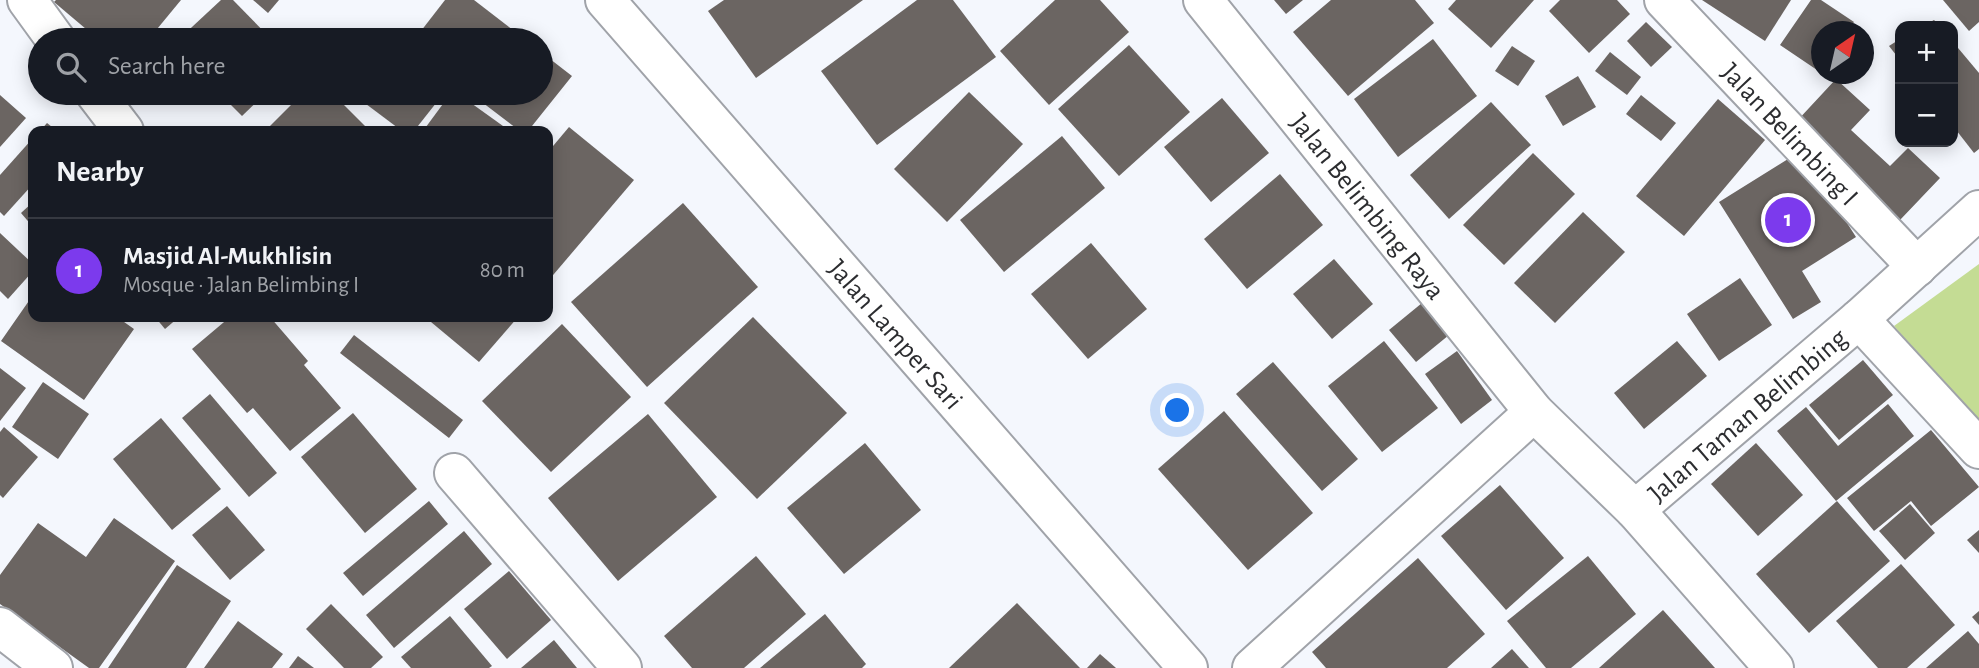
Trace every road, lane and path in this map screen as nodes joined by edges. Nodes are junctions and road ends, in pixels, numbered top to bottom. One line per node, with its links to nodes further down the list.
1 (27, 0): 5 (street)
2 (605, 0): 18 (street, Jalan Lamper Sari)
3 (1203, 0): 11 (street, Jalan Belimbing Raya)
4 (1664, 0): 9 (street, Jalan Belimbing I)
5 (48, 28)
6 (104, 105): 7 (street)
7 (120, 126)
8 (1979, 210): 9 (street, Jalan Taman Belimbing)
9 (1917, 267): 10 (street, Jalan Taman Belimbing)
10 (1859, 319): 12 (street, Jalan Taman Belimbing); 14 (street, Jalan Taman Belimbing)
11 (1534, 412): 14 (street, Jalan Belimbing Raya); 19 (street)
12 (1979, 449)
13 (454, 473): 17 (street)
14 (1635, 510): 20 (street, Jalan Belimbing Raya)
15 (0, 627): 16 (street)
16 (53, 668)
17 (622, 668)
18 (1188, 668)
19 (1252, 668)
20 (1774, 668)

